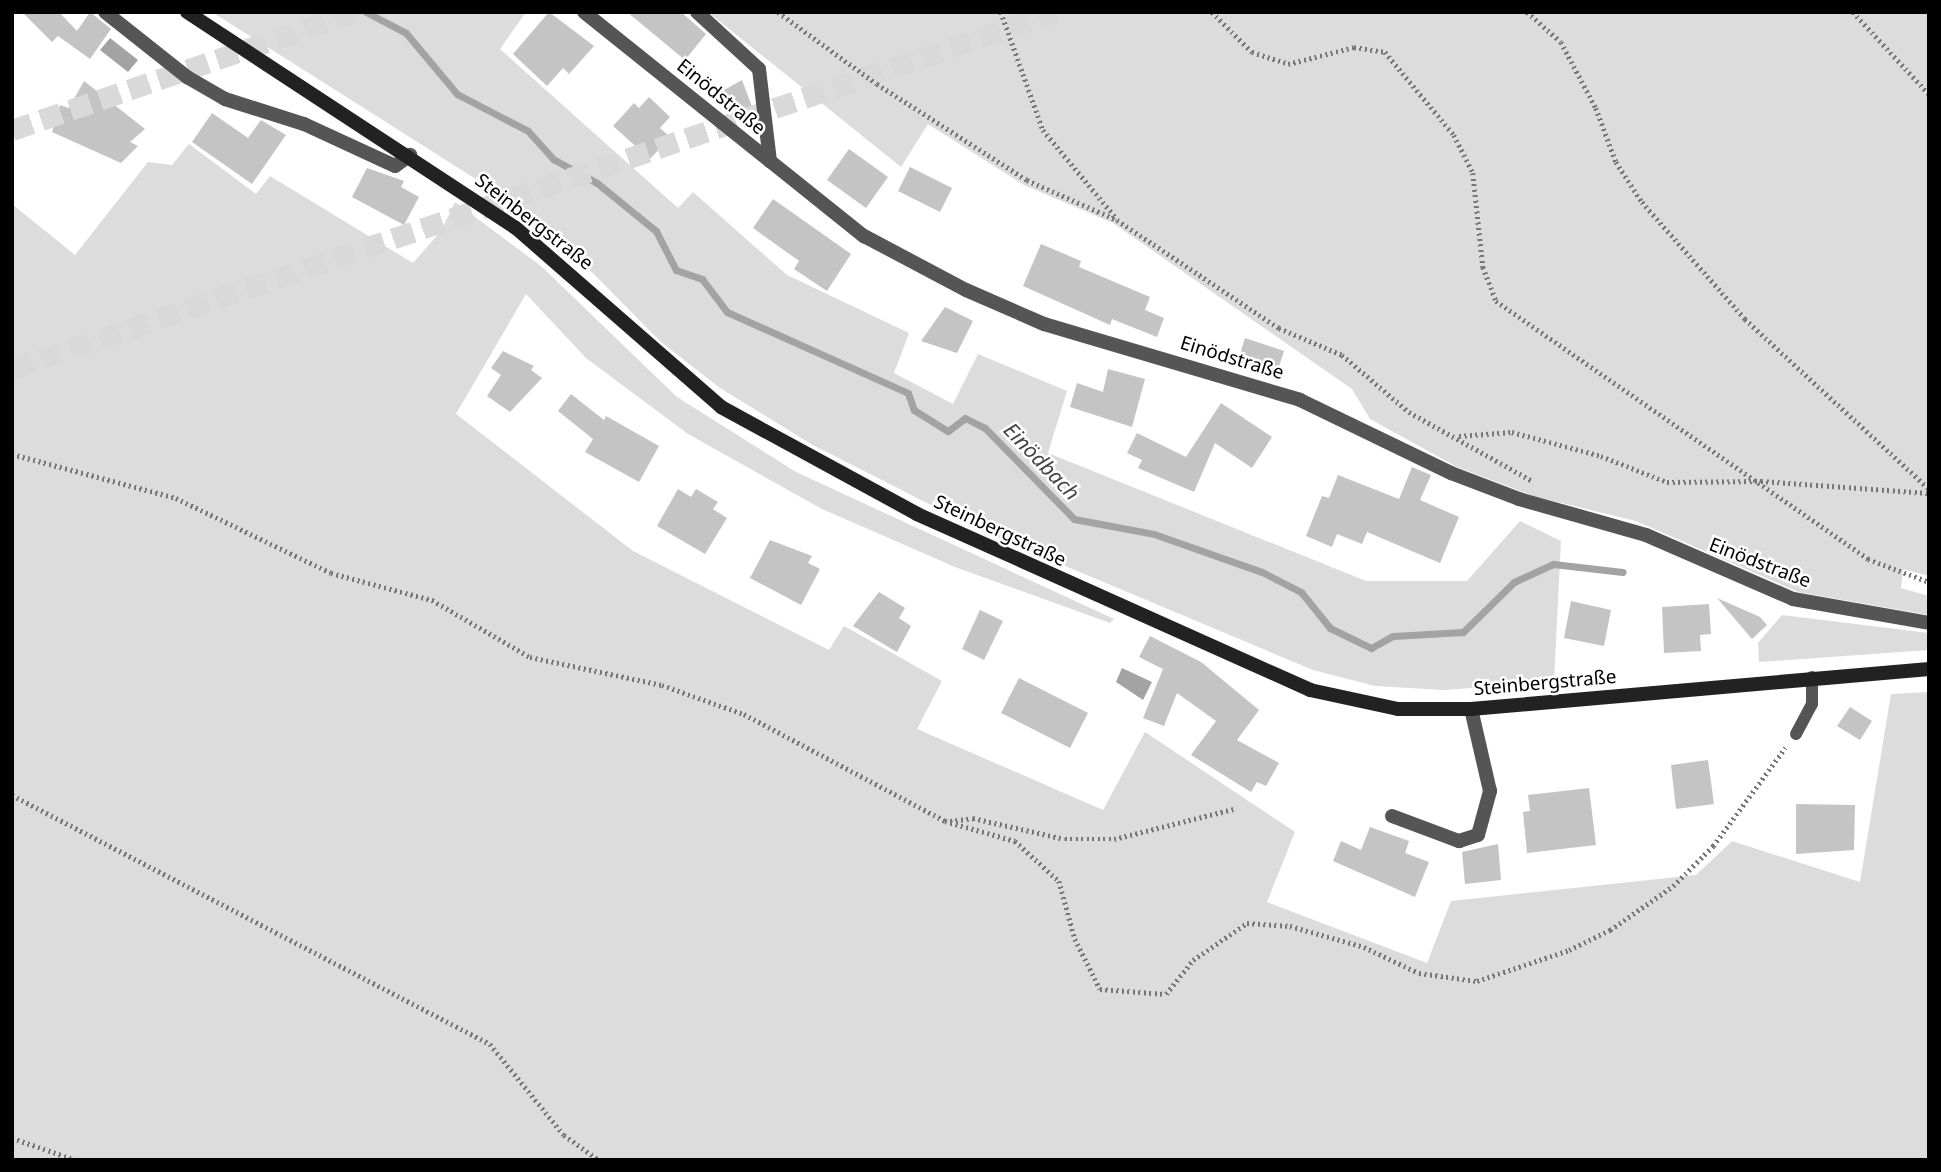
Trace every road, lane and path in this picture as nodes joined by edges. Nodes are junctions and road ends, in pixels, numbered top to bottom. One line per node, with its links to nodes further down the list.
1 (105, 12): 11 (street)
2 (187, 12): 11 (main road, Steinbergstraße)
3 (584, 12): 12 (street, Einödstraße)
4 (697, 12): 12 (street)
5 (778, 12): 13 (path)
6 (1002, 12): 13 (path)
7 (1212, 12): 16 (path)
8 (1527, 12): 18 (path)
9 (1853, 12): 10 (path)
10 (1929, 94)
11 (410, 155): 23 (main road, Steinbergstraße)
12 (770, 161): 20 (street, Einödstraße)
13 (1117, 220): 14 (path)
14 (1456, 436): 16 (path); 17 (path)
15 (12, 454): 28 (path)
16 (1761, 481): 18 (path); 19 (path)
17 (1542, 486)
18 (1929, 491)
19 (1929, 582)
20 (1929, 622)
21 (1929, 669): 22 (main road, Steinbergstraße)
22 (1812, 677): 23 (main road, Steinbergstraße); 24 (lane)
23 (1471, 709): 27 (street)
24 (1796, 734): 28 (path)
25 (12, 796): 31 (path)
26 (1233, 809): 28 (path)
27 (1392, 816)
28 (945, 821)
29 (12, 1138): 30 (path)
30 (76, 1160)
31 (599, 1160)

